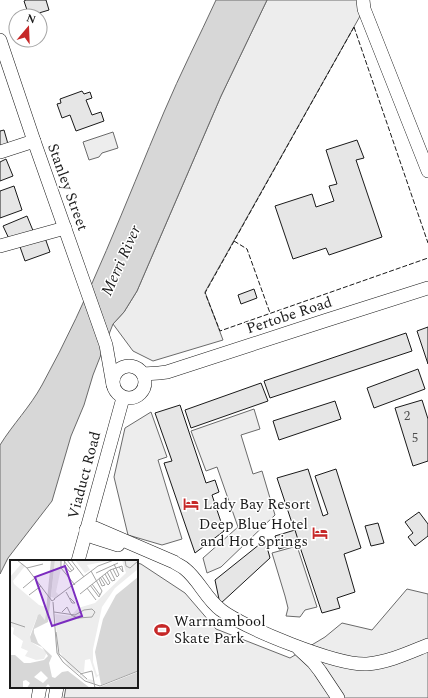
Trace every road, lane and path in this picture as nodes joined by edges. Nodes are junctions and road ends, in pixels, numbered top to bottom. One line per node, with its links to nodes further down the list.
1 (363, 0): 5 (street)
2 (0, 40): 3 (street, Stanley Street)
3 (34, 141): 4 (street); 6 (street, Stanley Street)
4 (0, 152)
5 (428, 171)
6 (65, 228): 7 (street); 9 (street, Stanley Street)
7 (0, 246)
8 (428, 288): 11 (street, Pertobe Road)
9 (106, 345): 10 (street, Stanley Street); 12 (street, Stanley Street)
10 (132, 366): 11 (street); 12 (street)
11 (144, 380): 13 (street)
12 (113, 385): 13 (street)
13 (123, 398): 14 (street, Viaduct Road)
14 (86, 530): 15 (street, Viaduct Road); 17 (street)
15 (78, 560)
16 (428, 645): 18 (street)
17 (295, 646): 18 (street); 19 (street)
18 (349, 662): 19 (street)
19 (329, 685): 24 (street)
20 (40, 688): 22 (street)
21 (58, 688): 23 (street)
22 (38, 698)
23 (55, 698)
24 (338, 698)

